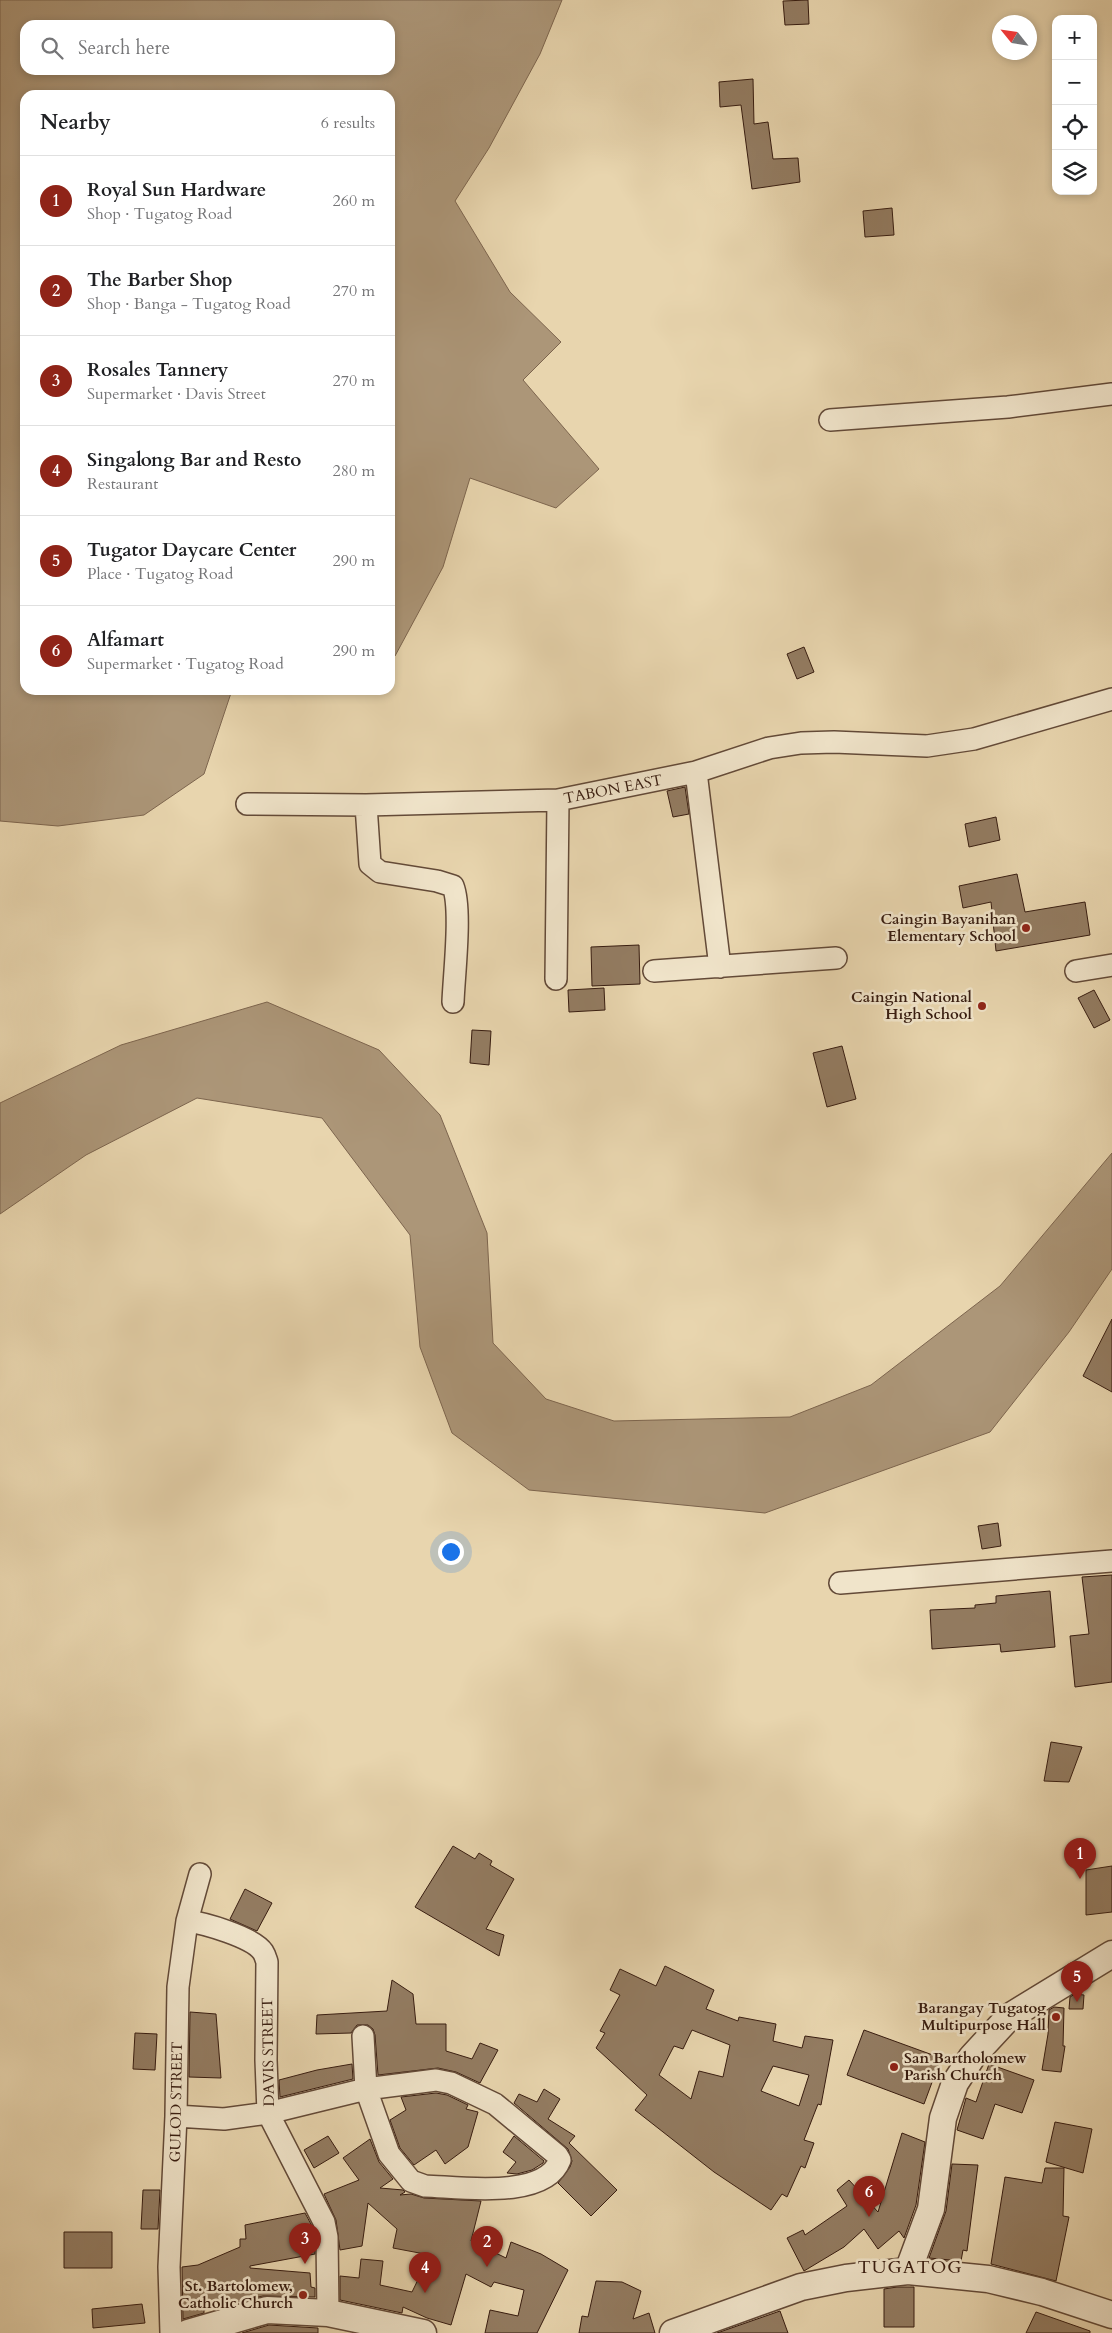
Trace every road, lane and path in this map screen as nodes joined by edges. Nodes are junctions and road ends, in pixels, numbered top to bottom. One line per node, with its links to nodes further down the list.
1 (1112, 394): 2 (street)
2 (830, 420)
3 (1112, 699): 4 (street, TABON EAST)
4 (696, 772): 5 (street, TABON EAST); 10 (street)
5 (558, 800): 7 (street, TABON EAST); 13 (street)
6 (247, 804): 7 (street, TABON EAST)
7 (366, 805): 14 (street)
8 (836, 958): 10 (street)
9 (1112, 965): 12 (street)
10 (720, 967): 11 (street)
11 (654, 971)
12 (1076, 971)
13 (556, 979)
14 (453, 1002)
15 (1112, 1561): 16 (street)
16 (840, 1583)
17 (200, 1874): 18 (street, GULOD STREET)
18 (187, 1921): 22 (street, DAVIS STREET); 23 (street, GULOD STREET)
19 (1112, 1954): 24 (street)
20 (362, 2036): 21 (street)
21 (366, 2089): 21 (street); 22 (street)
22 (268, 2113): 23 (street); 25 (street, DAVIS STREET)
23 (176, 2116): 29 (street, GULOD STREET)
24 (908, 2271): 26 (street); 28 (street)
25 (328, 2313): 27 (street); 30 (street)
26 (1112, 2315)
27 (407, 2331)
28 (683, 2331)
29 (170, 2333)
30 (188, 2333)

